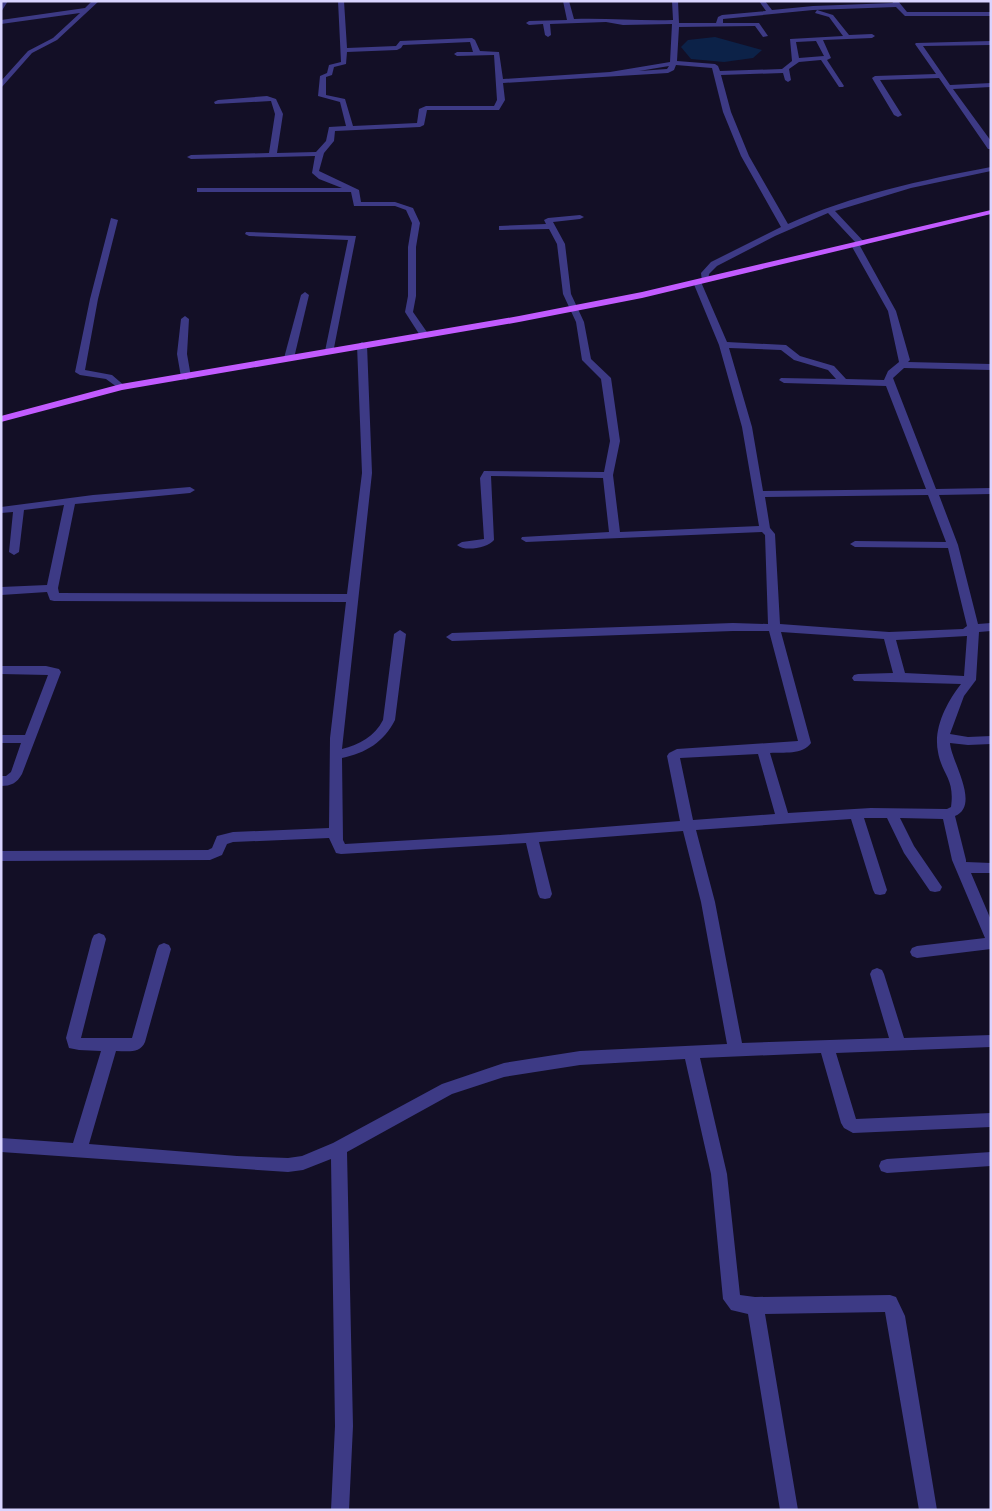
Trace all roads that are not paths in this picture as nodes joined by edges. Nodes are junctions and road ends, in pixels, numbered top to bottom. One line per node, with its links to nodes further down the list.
1 (5, 1): 10 (street)
2 (96, 1): 11 (street)
3 (341, 1): 26 (street)
4 (566, 1): 14 (street)
5 (675, 1): 18 (street)
6 (762, 1): 12 (street)
7 (896, 3): 8 (street); 13 (street)
8 (835, 4): 9 (street)
9 (814, 6): 12 (street); 22 (street)
10 (1, 10)
11 (85, 10): 15 (street); 38 (street)
12 (770, 12): 19 (street)
13 (991, 14)
14 (571, 21): 16 (street); 18 (street)
15 (1, 22)
16 (546, 22): 17 (street); 20 (street)
17 (529, 23)
18 (675, 23): 19 (street); 31 (street)
19 (718, 25): 21 (street)
20 (548, 35)
21 (764, 36)
22 (847, 36): 23 (street); 24 (street)
23 (872, 36)
24 (818, 38): 29 (street); 30 (street)
25 (991, 43): 34 (street)
26 (343, 50): 27 (street); 43 (street)
27 (477, 53): 28 (street); 36 (street)
28 (457, 54)
29 (823, 59): 30 (street); 39 (street)
30 (796, 60): 32 (street)
31 (673, 63): 33 (street); 36 (street)
32 (785, 71): 33 (street); 35 (street)
33 (718, 73): 57 (street)
34 (941, 76): 40 (street); 42 (street)
35 (788, 80)
36 (499, 81): 43 (street)
37 (991, 85): 40 (street)
38 (1, 86)
39 (841, 86)
40 (950, 87): 44 (street)
41 (218, 102): 45 (street)
42 (898, 115)
43 (350, 129): 46 (street)
44 (991, 146)
45 (273, 154): 46 (street); 47 (street)
46 (319, 154): 50 (street)
47 (190, 157)
48 (991, 169): 51 (street)
49 (200, 190): 50 (street)
50 (353, 190): 64 (street)
51 (830, 210): 57 (street); 59 (street)
52 (991, 212): 59 (main road)
53 (580, 217): 55 (street)
54 (114, 220): 75 (street)
55 (552, 226): 56 (street); 62 (street)
56 (502, 228)
57 (786, 228): 60 (street)
58 (249, 234): 67 (street)
59 (858, 245): 60 (main road); 69 (street)
60 (701, 281): 62 (main road); 66 (street)
61 (305, 295): 68 (street)
62 (573, 309): 64 (main road); 77 (street)
63 (185, 319): 71 (street)
64 (424, 335): 65 (main road)
65 (362, 345): 67 (main road); 94 (street)
66 (724, 345): 73 (street); 81 (street)
67 (330, 351): 68 (main road)
68 (290, 358): 71 (main road)
69 (903, 365): 70 (street); 74 (street)
70 (991, 367)
71 (186, 377): 75 (main road)
72 (784, 380): 73 (street)
73 (845, 382): 74 (street)
74 (890, 384): 80 (street)
75 (121, 387): 76 (main road)
76 (1, 418)
77 (608, 475): 86 (street); 89 (street)
78 (190, 490): 82 (street)
79 (991, 491): 80 (street)
80 (933, 493): 81 (street); 90 (street)
81 (759, 494): 85 (street)
82 (70, 500): 83 (street); 92 (street)
83 (19, 507): 84 (street); 91 (street)
84 (1, 510)
85 (765, 529): 86 (street); 96 (street)
86 (615, 536): 87 (street)
87 (526, 539)
88 (854, 544): 90 (street)
89 (462, 545)
90 (953, 546): 97 (street)
91 (14, 552)
92 (52, 588): 93 (street); 94 (street)
93 (2, 593)
94 (352, 598): 110 (street)
95 (991, 627): 97 (street)
96 (774, 628): 99 (street); 100 (street); 109 (street)
97 (973, 628): 99 (street); 104 (street)
98 (400, 634): 110 (street)
99 (889, 636): 102 (street)
100 (452, 637)
101 (1, 670): 106 (street)
102 (900, 677): 103 (street); 104 (street)
103 (858, 678)
104 (970, 680): 105 (street)
105 (943, 737): 108 (street); 114 (street)
106 (31, 738): 107 (street); 111 (street)
107 (1, 740)
108 (991, 740)
109 (763, 749): 115 (street); 116 (street)
110 (336, 754): 117 (street)
111 (1, 781)
112 (891, 813): 113 (street); 114 (street); 122 (street)
113 (856, 814): 115 (street); 123 (street)
114 (948, 814): 120 (street)
115 (783, 818): 116 (street)
116 (688, 825): 118 (street); 135 (street)
117 (336, 833): 118 (street); 119 (street)
118 (532, 837): 124 (street)
119 (1, 856)
120 (962, 868): 121 (street); 125 (street)
121 (991, 868)
122 (935, 887)
123 (880, 890)
124 (545, 894)
125 (991, 937)
126 (99, 939): 132 (street)
127 (991, 943): 129 (street)
128 (164, 949): 132 (street)
129 (917, 952)
130 (877, 974): 133 (street)
131 (991, 1041): 133 (street)
132 (111, 1044): 140 (street)
133 (899, 1045): 134 (street)
134 (827, 1047): 135 (street); 137 (street)
135 (736, 1050): 136 (street)
136 (691, 1053): 139 (street); 143 (street)
137 (991, 1120)
138 (1, 1145): 140 (street)
139 (339, 1148): 140 (street); 144 (street)
140 (79, 1150)
141 (991, 1159): 142 (street)
142 (888, 1166)
143 (756, 1306): 145 (street); 146 (street)
144 (340, 1510)
145 (790, 1510)
146 (928, 1510)

